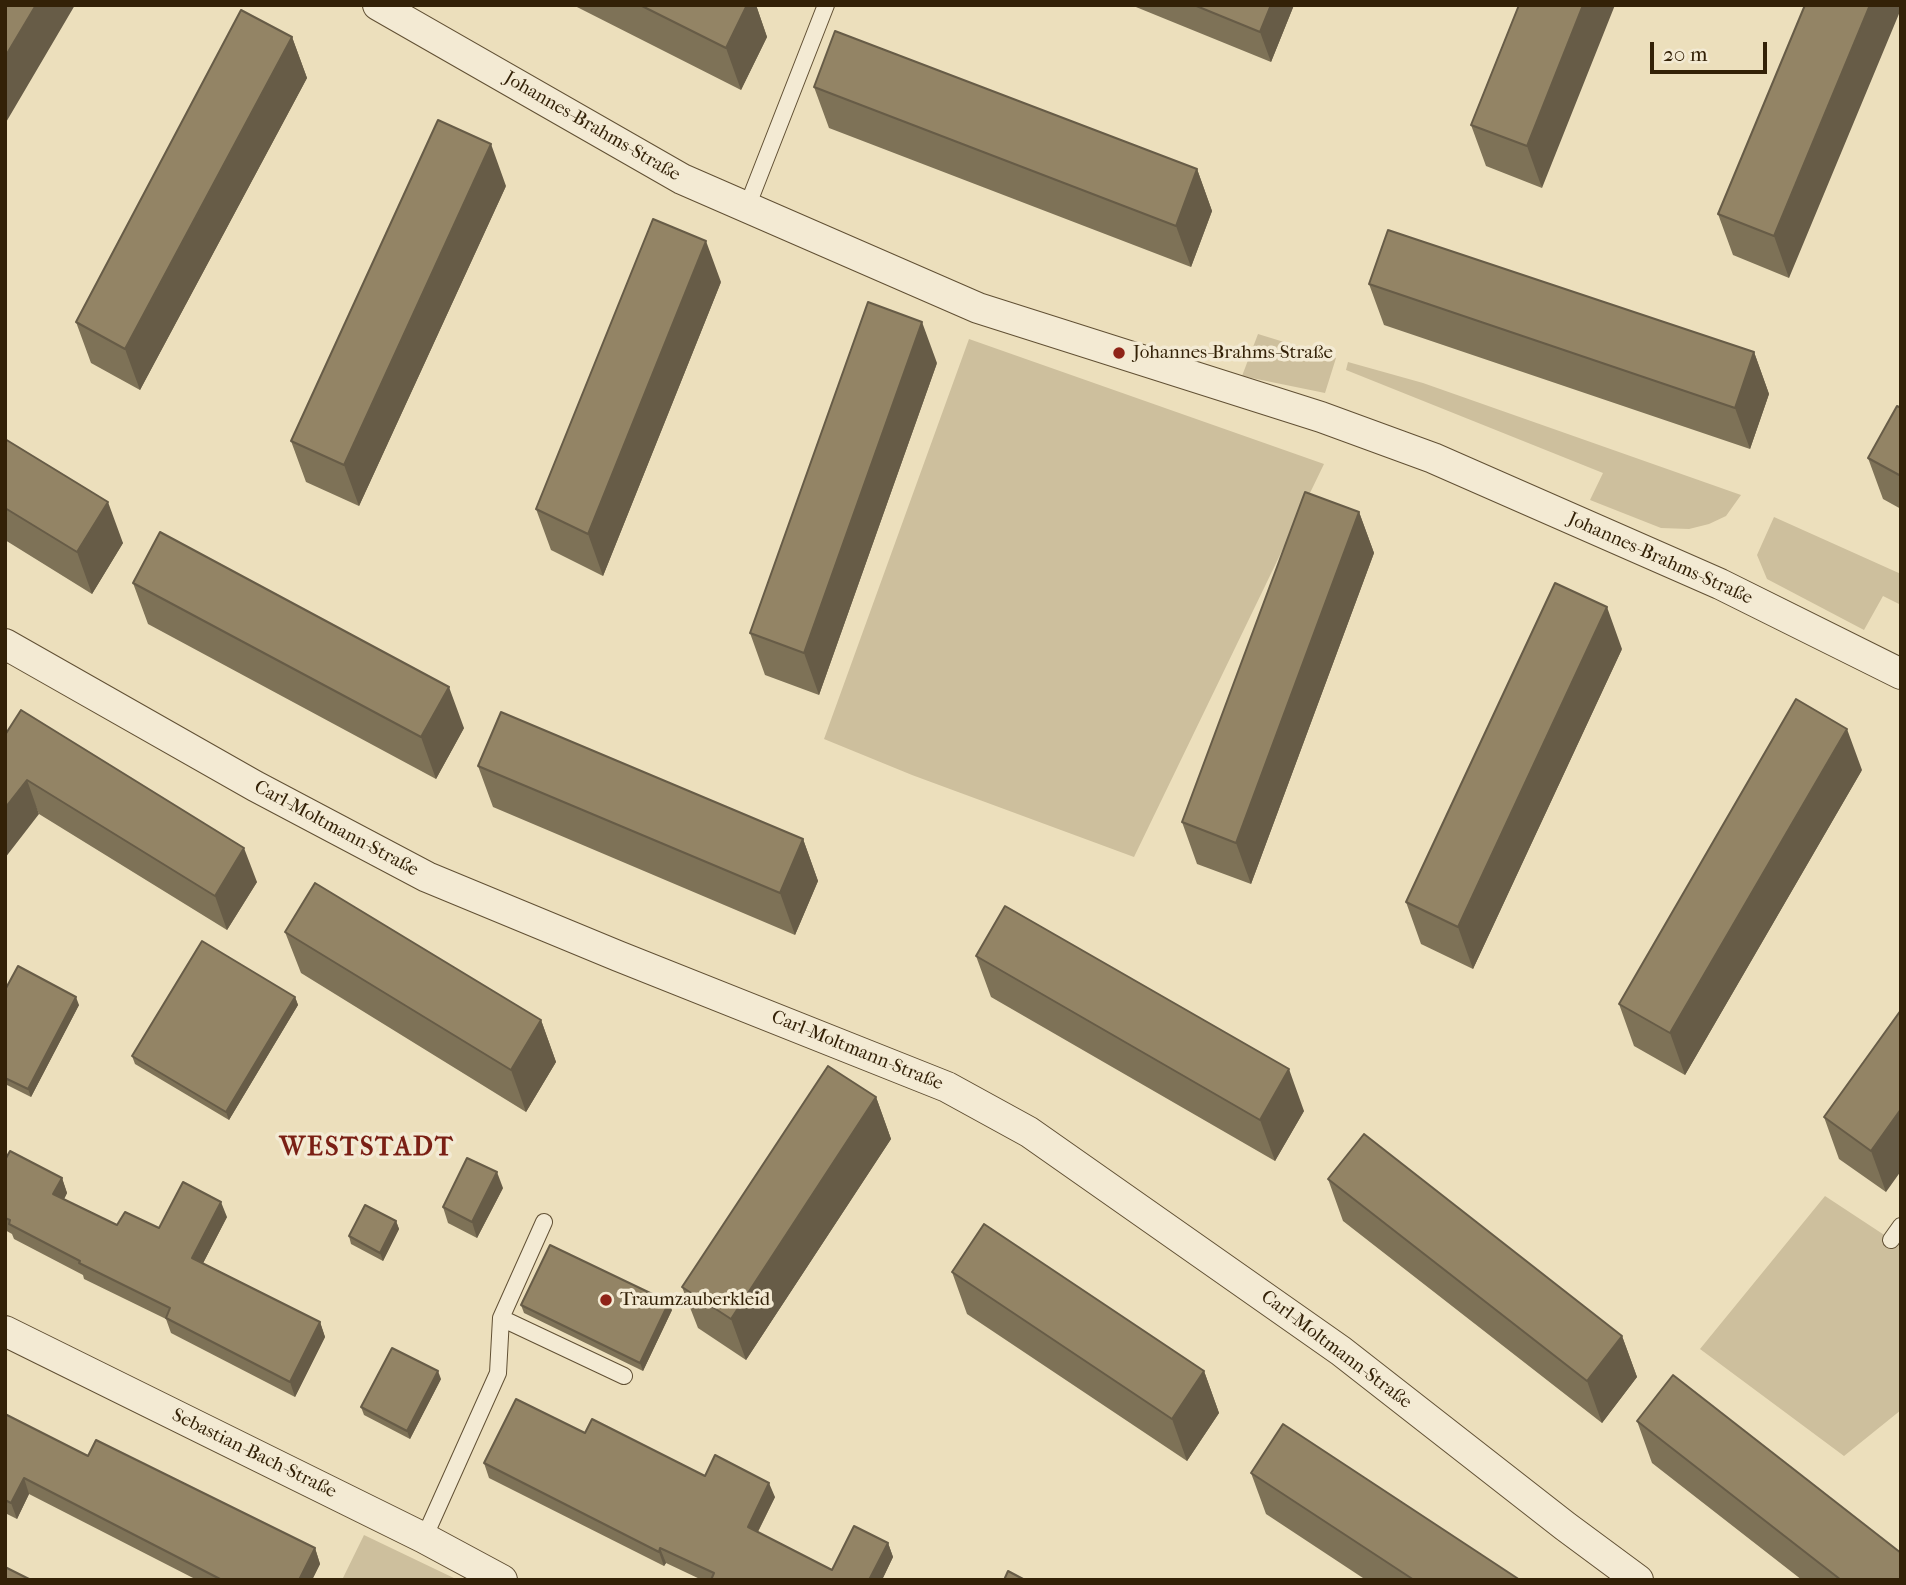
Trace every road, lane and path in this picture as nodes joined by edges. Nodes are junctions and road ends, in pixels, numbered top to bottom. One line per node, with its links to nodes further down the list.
1 (378, 5): 3 (street, Johannes-Brahms-Straße)
2 (826, 5): 3 (lane)
3 (747, 207): 5 (street, Johannes-Brahms-Straße)
4 (5, 644): 12 (street, Carl-Moltmann-Straße)
5 (1901, 674)
6 (544, 1222): 7 (lane)
7 (501, 1318): 9 (lane); 10 (lane)
8 (5, 1331): 10 (street, Sebastian-Bach-Straße)
9 (624, 1376)
10 (424, 1538): 11 (street, Sebastian-Bach-Straße)
11 (502, 1580)
12 (1638, 1580)

